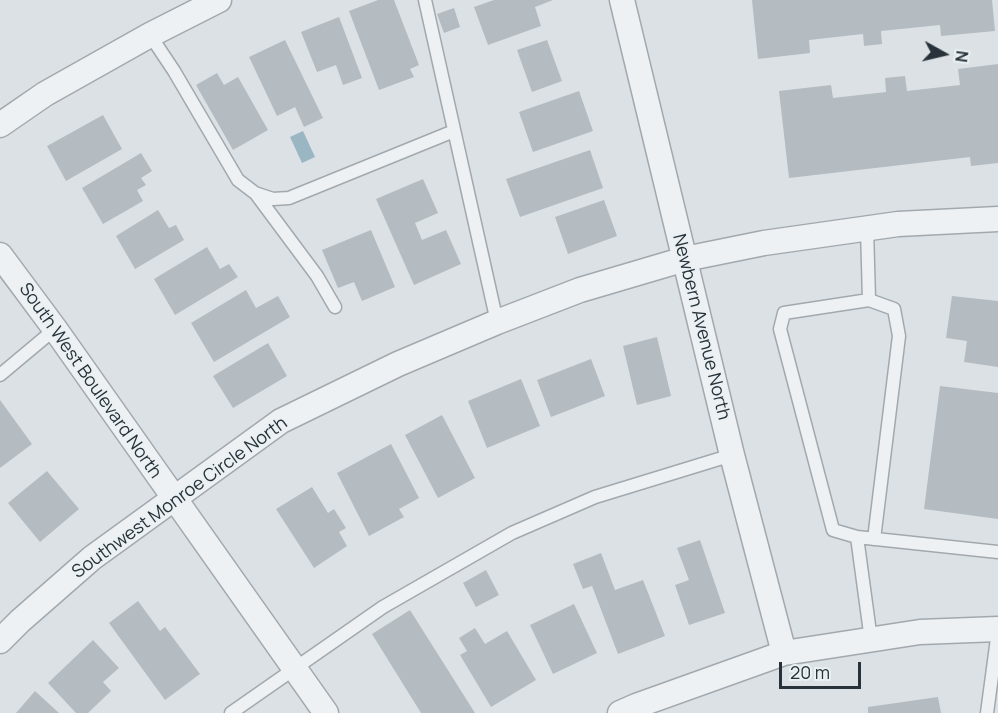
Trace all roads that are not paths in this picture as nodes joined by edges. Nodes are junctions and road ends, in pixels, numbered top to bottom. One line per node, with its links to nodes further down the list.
1 (219, 0): 4 (street)
2 (425, 0): 6 (lane)
3 (622, 0): 11 (street, Newbern Avenue North)
4 (150, 35): 5 (street); 7 (lane)
5 (0, 125)
6 (454, 131): 7 (lane); 14 (lane)
7 (255, 193): 13 (lane)
8 (998, 219): 9 (street, Southwest Monroe Circle North)
9 (867, 228): 11 (street, Southwest Monroe Circle North); 12 (lane)
10 (0, 255): 15 (street, South West Boulevard North)
11 (685, 259): 14 (street, Southwest Monroe Circle North); 17 (street, Newbern Avenue North)
12 (869, 300): 19 (lane); 20 (lane)
13 (335, 307)
14 (497, 322): 18 (street, Southwest Monroe Circle North)
15 (55, 329): 16 (lane); 18 (street, South West Boulevard North)
16 (0, 375)
17 (732, 455): 25 (street, Newbern Avenue North); 26 (lane)
18 (173, 498): 24 (street, Southwest Monroe Circle North); 26 (street, South West Boulevard North)
19 (857, 537): 20 (lane); 23 (lane)
20 (874, 539): 21 (lane)
21 (998, 552)
22 (998, 630): 23 (street); 30 (lane)
23 (871, 639): 25 (street)
24 (0, 641)
25 (784, 653): 29 (street)
26 (296, 669): 27 (lane); 28 (street, South West Boulevard North)
27 (231, 713)
28 (326, 713)
29 (620, 713)
30 (987, 713)

